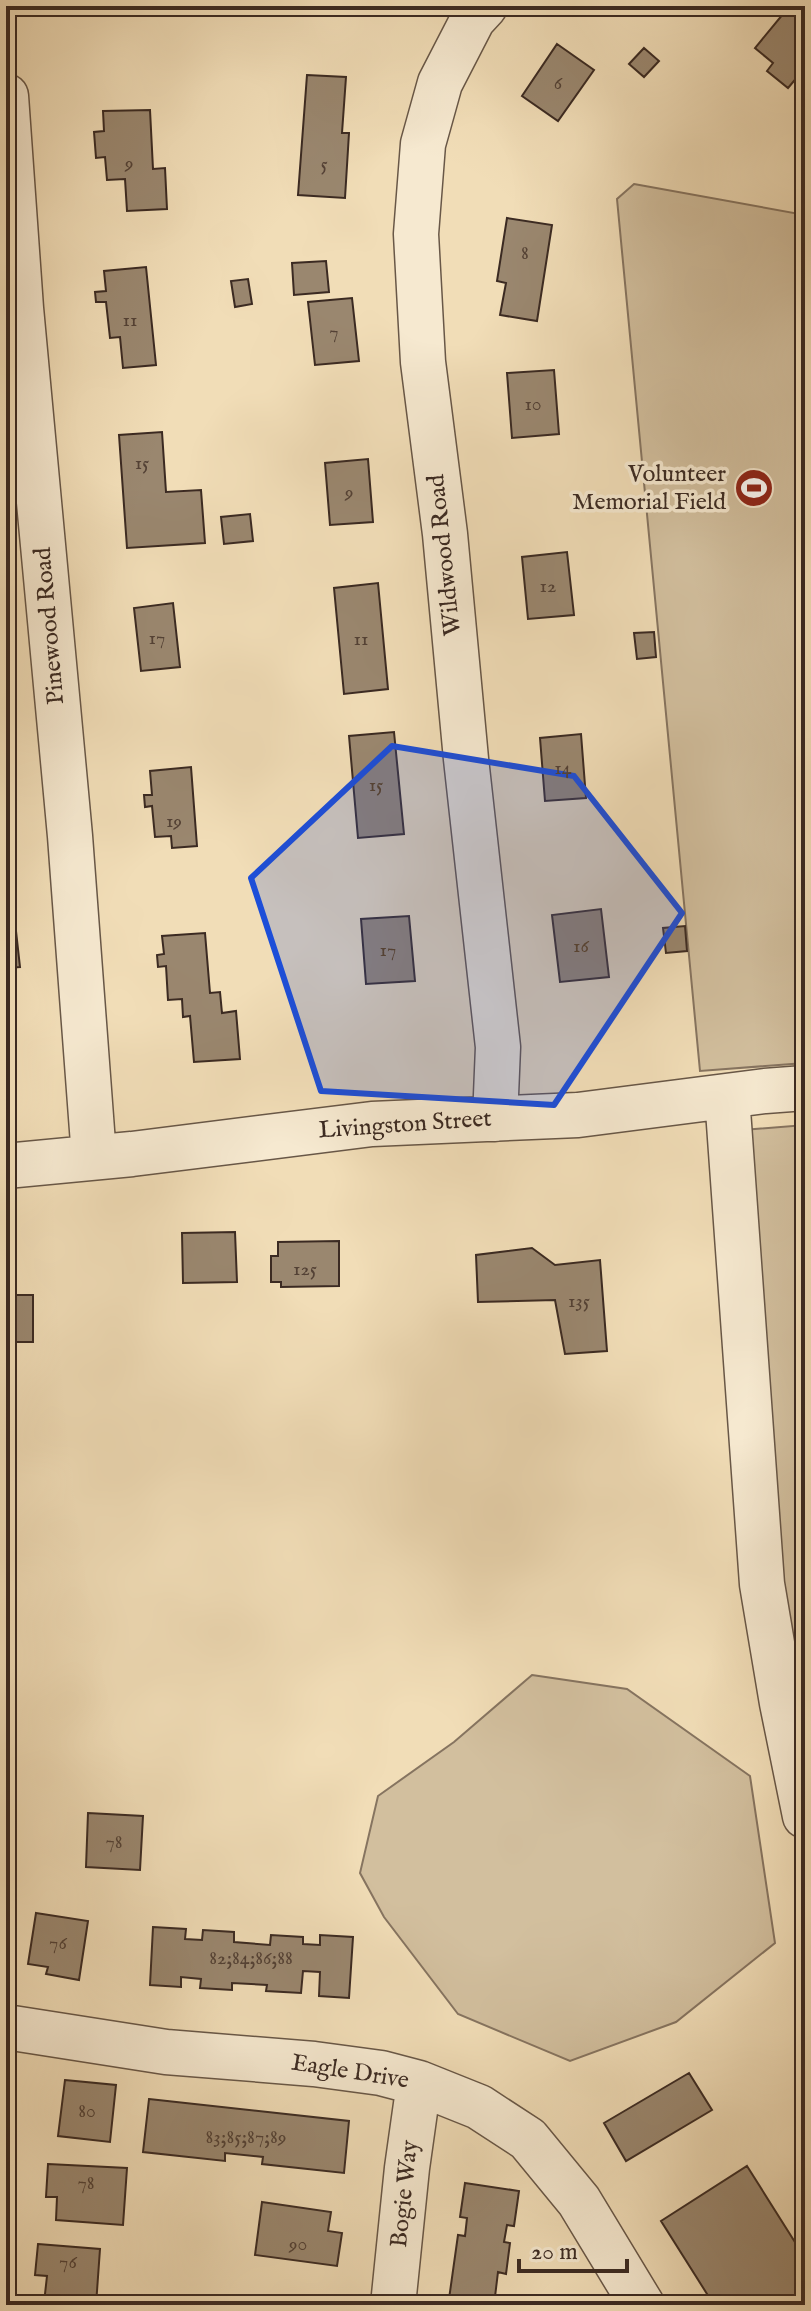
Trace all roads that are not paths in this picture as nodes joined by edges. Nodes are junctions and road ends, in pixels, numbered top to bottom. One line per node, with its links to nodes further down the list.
1 (485, 6): 5 (street, Wildwood Road)
2 (6, 96): 6 (street, Pinewood Road)
3 (805, 1088): 4 (street, Livingston Street)
4 (727, 1096): 5 (street, Livingston Street); 8 (street)
5 (495, 1119): 6 (street, Livingston Street)
6 (94, 1157): 7 (street, Livingston Street)
7 (6, 1166)
8 (805, 1816)
9 (6, 2027): 10 (street); 11 (street, Eagle Drive)
10 (6, 2042)
11 (419, 2083): 12 (street, Bogie Way); 13 (street, Eagle Drive)
12 (393, 2305)
13 (642, 2305)

